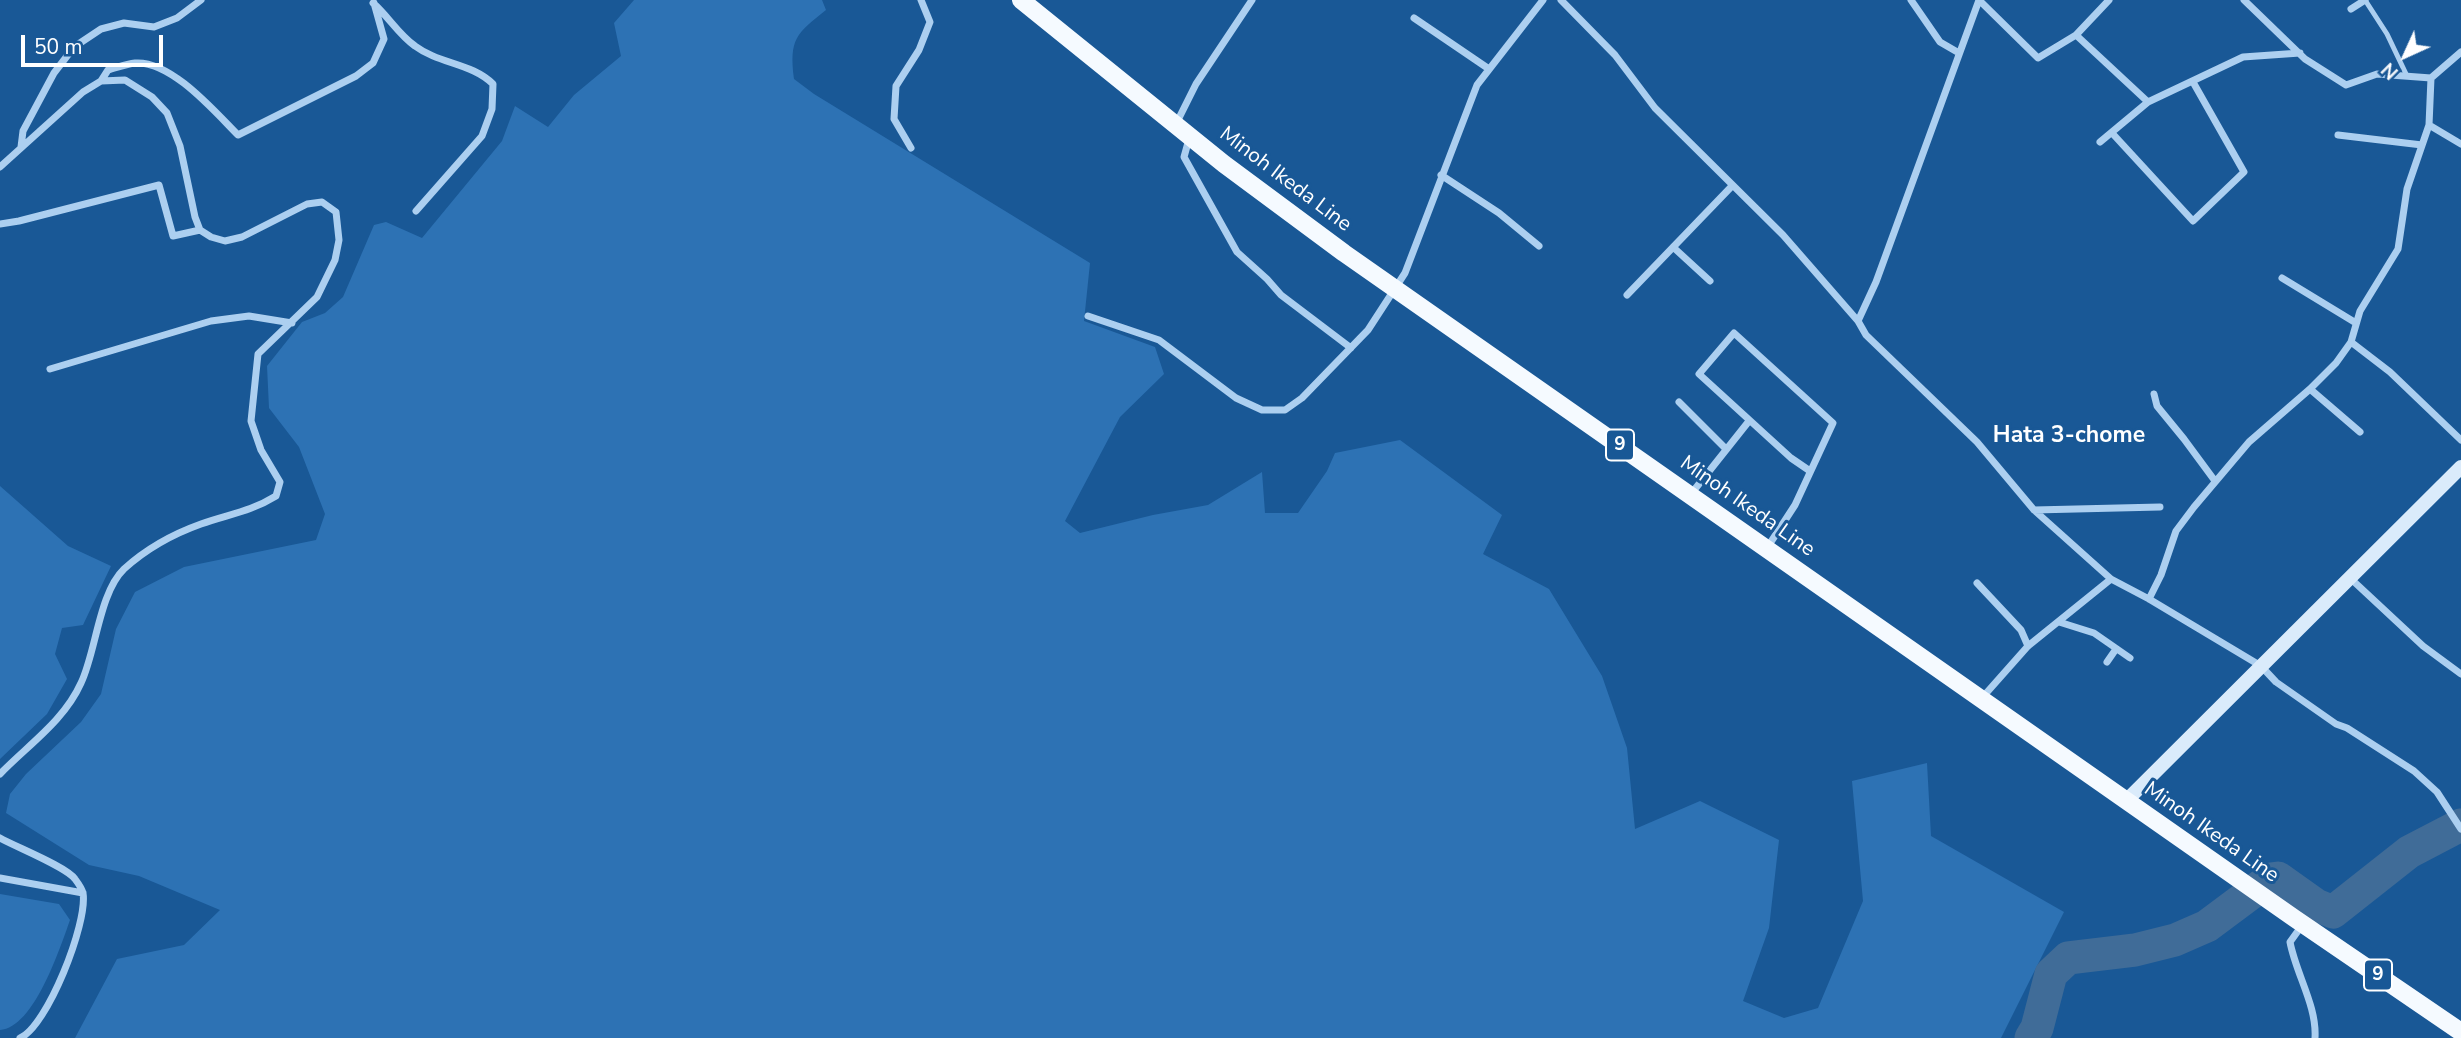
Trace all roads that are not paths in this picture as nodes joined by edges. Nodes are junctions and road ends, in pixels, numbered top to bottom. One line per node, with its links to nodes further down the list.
1 (201, 0): 32 (street)
2 (921, 0): 33 (street)
3 (1021, 0): 26 (main road, Minoh Ikeda Line / 9)
4 (1252, 0): 26 (street)
5 (1543, 0): 19 (street)
6 (1563, 0): 36 (street)
7 (1911, 0): 18 (street)
8 (1979, 0): 15 (street); 18 (street)
9 (2109, 0): 15 (street)
10 (2244, 0): 17 (street)
11 (2365, 0): 13 (street); 20 (lane)
12 (372, 2): 22 (street); 37 (street)
13 (2351, 9)
14 (1414, 18): 19 (street)
15 (2076, 35): 24 (street)
16 (2461, 52): 21 (street)
17 (2300, 53): 20 (street); 23 (street)
18 (1959, 54): 47 (street)
19 (1489, 69): 35 (street)
20 (2407, 76): 21 (street)
21 (2431, 79): 25 (street)
22 (101, 81): 32 (street); 39 (street)
23 (2193, 82): 24 (street); 27 (street)
24 (2148, 102): 27 (street)
25 (2429, 125): 30 (street); 31 (street)
26 (1183, 129): 44 (main road, Minoh Ikeda Line / 9); 51 (street)
27 (2112, 133): 29 (street)
28 (2338, 135): 31 (street)
29 (2100, 142)
30 (2461, 144)
31 (2422, 145): 49 (street)
32 (21, 147): 34 (street)
33 (911, 148)
34 (0, 167)
35 (1441, 175): 40 (street); 44 (street)
36 (1732, 186): 41 (street); 47 (street)
37 (416, 211)
38 (0, 224): 39 (street)
39 (200, 230): 48 (street)
40 (1539, 246)
41 (1673, 247): 43 (street); 45 (street)
42 (2283, 278): 49 (street)
43 (1710, 281)
44 (1396, 289): 51 (street); 63 (main road, Minoh Ikeda Line / 9)
45 (1627, 295)
46 (1088, 316): 51 (street)
47 (1857, 321): 65 (street)
48 (292, 323): 52 (street); 79 (street)
49 (2356, 323): 50 (street)
50 (2351, 342): 53 (street); 58 (street)
51 (1351, 348)
52 (50, 369)
53 (2310, 388): 57 (street); 62 (street)
54 (2154, 394): 62 (street)
55 (1679, 402): 59 (street)
56 (1749, 421): 59 (street); 61 (street); 61 (street)
57 (2360, 432)
58 (2461, 440)
59 (1726, 449): 63 (street)
60 (2461, 467): 67 (street)
61 (1810, 471): 66 (street)
62 (2215, 481): 70 (street)
63 (1690, 495): 66 (main road, Minoh Ikeda Line / 9)
64 (2160, 507): 65 (street)
65 (2034, 510): 68 (street)
66 (1767, 549): 78 (main road, Minoh Ikeda Line / 9)
67 (2350, 578): 76 (street); 77 (street)
68 (2111, 579): 70 (street); 71 (street)
69 (1977, 583): 72 (street)
70 (2149, 598): 76 (street)
71 (2059, 622): 72 (street); 73 (street)
72 (2028, 646): 78 (street)
73 (2116, 649): 74 (street); 75 (street)
74 (2130, 658)
75 (2107, 662)
76 (2260, 666): 80 (street); 81 (street)
77 (2461, 674)
78 (1981, 700): 80 (main road, Minoh Ikeda Line / 9)
79 (0, 774)
80 (2126, 801): 85 (main road, Minoh Ikeda Line / 9)
81 (2461, 829)
82 (0, 838): 84 (street)
83 (0, 878): 84 (street)
84 (83, 893): 87 (street)
85 (2299, 921): 86 (main road, Minoh Ikeda Line / 9); 88 (street)
86 (2461, 1032)
87 (20, 1038)
88 (2315, 1038)

